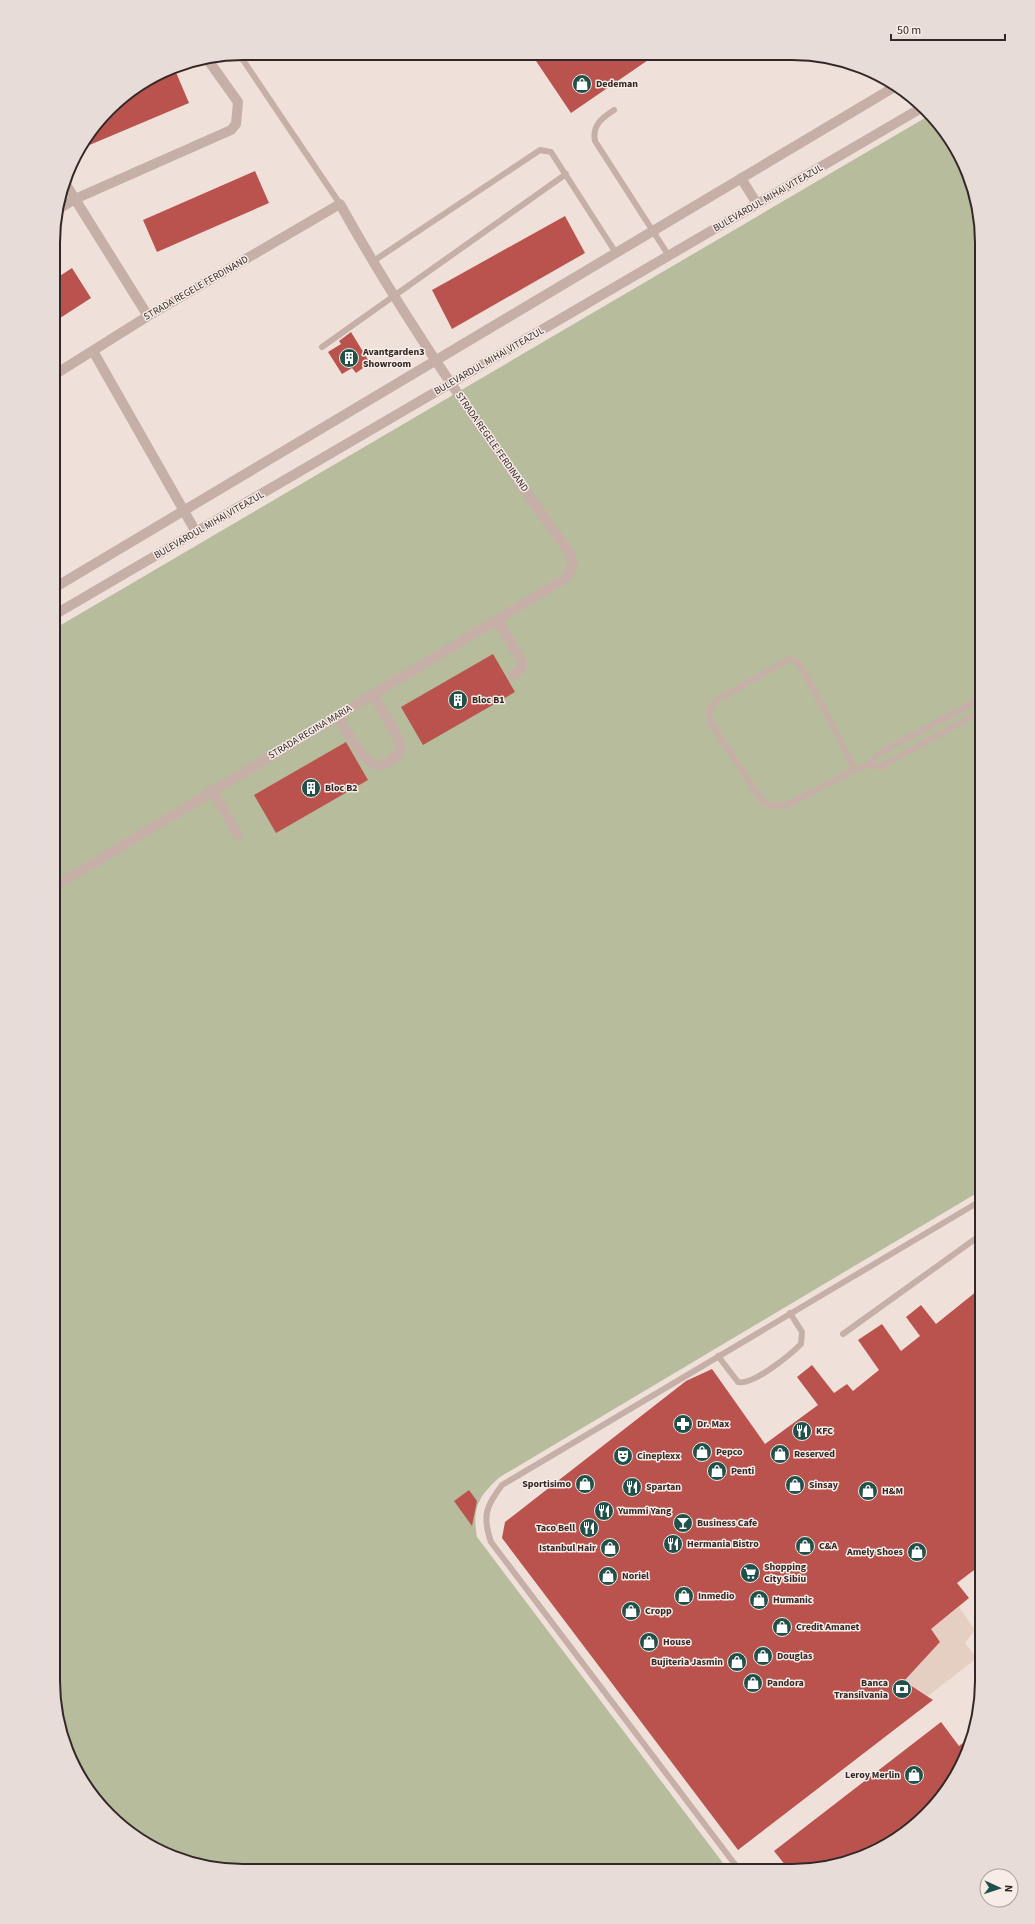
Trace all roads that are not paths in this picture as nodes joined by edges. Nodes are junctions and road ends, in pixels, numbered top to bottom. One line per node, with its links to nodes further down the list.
1 (243, 60): 10 (lane, STRADA REGELE FERDINAND)
2 (210, 63): 9 (street)
3 (891, 89): 7 (street)
4 (614, 110): 13 (lane)
5 (918, 110): 11 (street, BULEVARDUL MIHAI VITEAZUL)
6 (566, 174): 14 (lane); 16 (lane); 17 (lane)
7 (741, 178): 11 (street); 13 (street)
8 (68, 189): 9 (street)
9 (75, 199): 12 (street); 18 (street)
10 (340, 204): 16 (street, STRADA REGELE FERDINAND); 18 (street, STRADA REGELE FERDINAND)
11 (757, 204): 15 (street, BULEVARDUL MIHAI VITEAZUL)
12 (64, 206)
13 (653, 230): 14 (street); 15 (lane)
14 (616, 253): 21 (street)
15 (669, 256): 23 (street, BULEVARDUL MIHAI VITEAZUL)
16 (372, 262): 17 (street, STRADA REGELE FERDINAND)
17 (394, 296): 19 (lane); 21 (street, STRADA REGELE FERDINAND)
18 (148, 316): 20 (street, STRADA REGELE FERDINAND)
19 (322, 347)
20 (93, 351): 22 (street, STRADA REGELE FERDINAND); 24 (street)
21 (435, 360): 23 (street, STRADA REGELE FERDINAND); 24 (street)
22 (60, 371)
23 (450, 383): 25 (street, BULEVARDUL MIHAI VITEAZUL); 26 (street, STRADA REGELE FERDINAND)
24 (183, 510): 25 (street); 27 (street)
25 (196, 532): 28 (street, BULEVARDUL MIHAI VITEAZUL)
26 (566, 578): 29 (street, STRADA REGINA MARIA)
27 (60, 584)
28 (60, 611)
29 (497, 620): 30 (street); 31 (street, STRADA REGINA MARIA)
30 (512, 675)
31 (373, 694): 34 (street, STRADA REGINA MARIA); 34 (street)
32 (975, 702): 35 (lane)
33 (975, 715): 35 (lane)
34 (336, 716): 37 (street, STRADA REGINA MARIA)
35 (868, 765): 36 (lane)
36 (855, 769): 36 (lane)
37 (212, 790): 38 (street); 39 (street, STRADA REGINA MARIA)
38 (238, 835)
39 (60, 883)
40 (975, 1204): 42 (lane)
41 (975, 1239): 43 (lane)
42 (790, 1313): 44 (lane); 44 (lane)
43 (844, 1334)
44 (718, 1356): 45 (lane)
45 (735, 1864)

